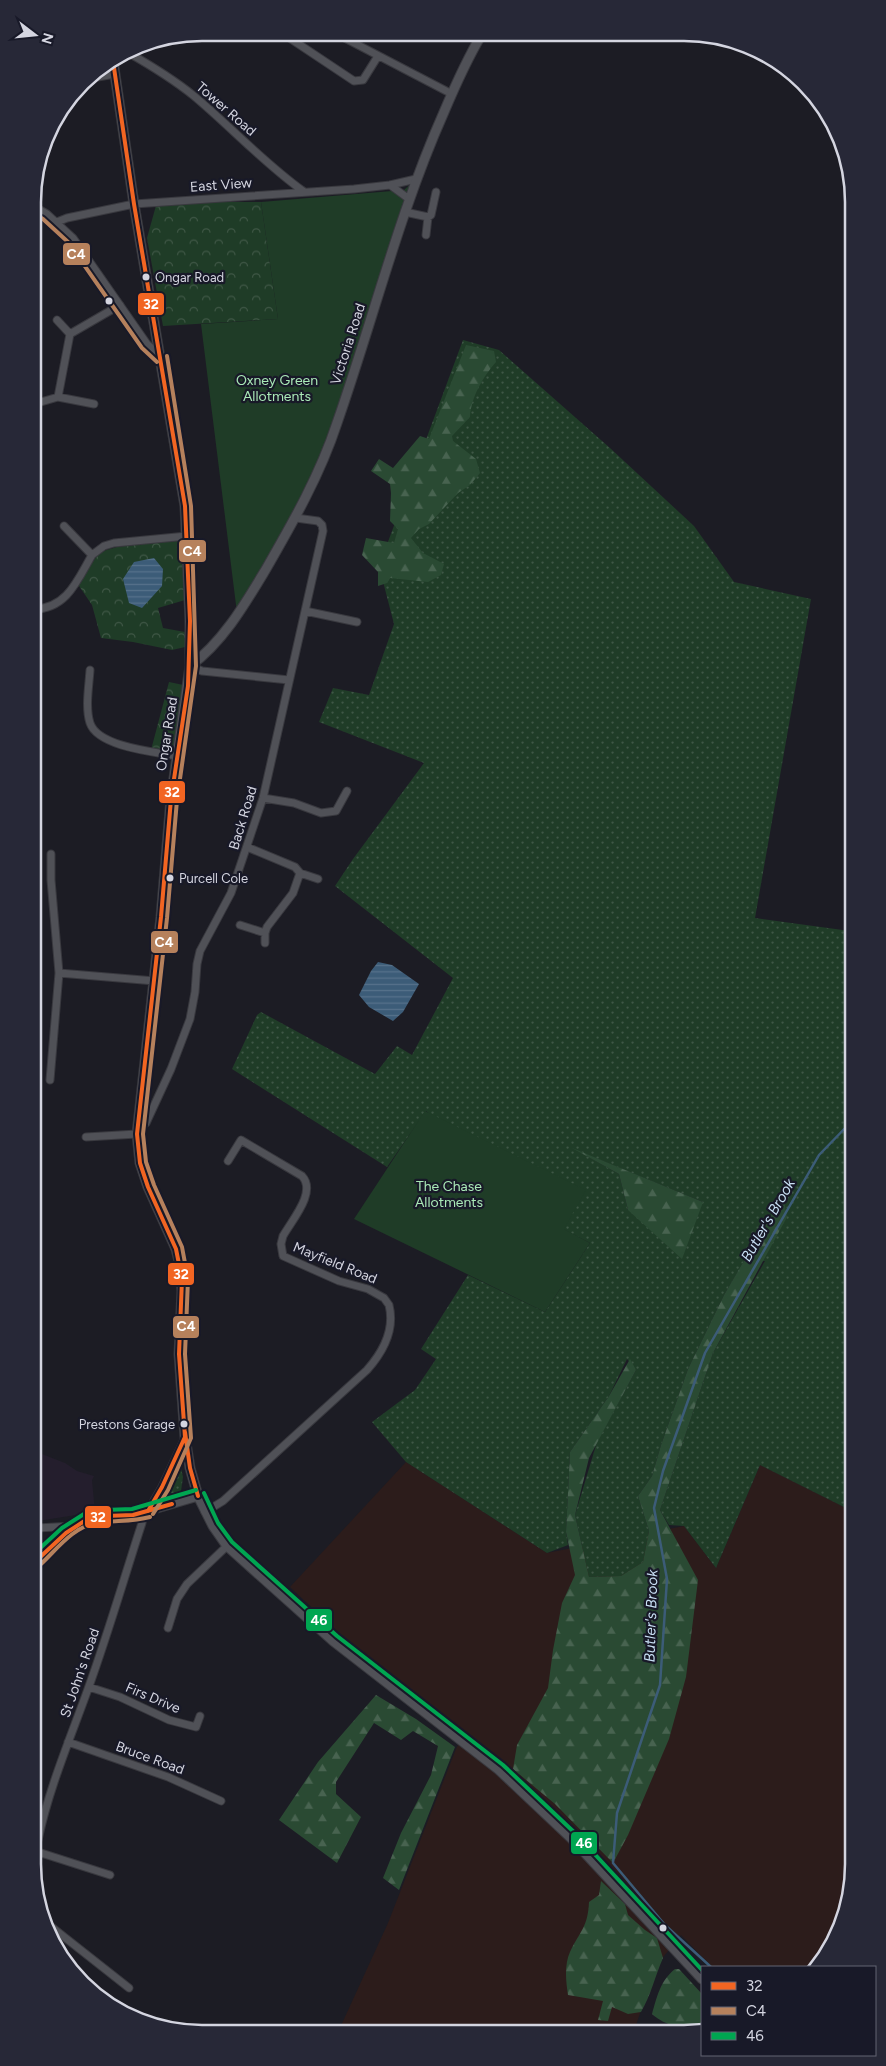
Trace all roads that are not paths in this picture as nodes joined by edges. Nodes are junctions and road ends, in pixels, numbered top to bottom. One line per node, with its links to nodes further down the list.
1 (478, 41): 9 (street, Victoria Road)
2 (295, 42): 5 (street)
3 (351, 42): 5 (street)
4 (135, 56): 12 (street, Tower Road)
5 (378, 56): 9 (street)
6 (114, 68): 7 (street, Ongar Road)
7 (115, 74): 8 (street); 15 (street, Ongar Road)
8 (101, 77)
9 (452, 94): 10 (street, Victoria Road)
10 (416, 179): 11 (street, East View); 14 (street, Victoria Road)
11 (390, 185): 12 (street, East View); 14 (street)
12 (303, 191): 15 (street, East View)
13 (436, 192): 18 (street)
14 (409, 199): 17 (street, Victoria Road)
15 (134, 204): 19 (street, East View); 24 (street, Ongar Road)
16 (42, 212): 19 (street)
17 (406, 212): 18 (street); 28 (street, Victoria Road)
18 (428, 217): 20 (street)
19 (56, 222): 21 (street)
20 (426, 235)
21 (120, 305): 23 (street); 24 (street)
22 (57, 320): 23 (street)
23 (70, 334): 25 (street)
24 (161, 356): 30 (street, Ongar Road)
25 (58, 397): 26 (street); 27 (street)
26 (42, 402)
27 (94, 404)
28 (296, 518): 33 (street, Back Road); 35 (street, Victoria Road)
29 (64, 526): 31 (street)
30 (187, 536): 31 (street); 35 (street, Ongar Road)
31 (92, 555): 32 (street)
32 (42, 608)
33 (306, 611): 34 (street); 37 (street, Back Road)
34 (357, 622)
35 (190, 666): 37 (street); 38 (street, Ongar Road)
36 (90, 670): 38 (street)
37 (289, 680): 40 (street, Back Road)
38 (177, 756): 49 (street, Ongar Road)
39 (347, 791): 40 (street)
40 (263, 798): 41 (street, Back Road)
41 (247, 847): 43 (street); 51 (street, Back Road)
42 (51, 854): 48 (street)
43 (300, 873): 44 (street); 46 (street)
44 (318, 880)
45 (240, 925): 46 (street)
46 (265, 933): 47 (street)
47 (265, 943)
48 (59, 973): 49 (street); 50 (street)
49 (154, 981): 51 (street, Ongar Road)
50 (50, 1080)
51 (137, 1132): 52 (street); 54 (street, Ongar Road)
52 (86, 1137)
53 (228, 1161): 57 (street, Mayfield Road)
54 (185, 1437): 55 (street, Ongar Road); 56 (street, Ongar Road)
55 (198, 1496): 56 (street); 57 (street, Ongar Road)
56 (146, 1512): 58 (street); 63 (street, St John's Road)
57 (205, 1512): 60 (street, Ongar Road)
58 (74, 1526): 59 (street); 61 (street)
59 (41, 1527)
60 (227, 1546): 62 (street); 71 (street, Ongar Road)
61 (41, 1556)
62 (168, 1628)
63 (89, 1687): 64 (street, Firs Drive); 65 (street, St John's Road)
64 (200, 1716)
65 (68, 1742): 66 (street, Bruce Road); 67 (street, St John's Road)
66 (221, 1801)
67 (41, 1825)
68 (41, 1853): 69 (street)
69 (110, 1875)
70 (55, 1930): 72 (street)
71 (701, 1978)
72 (129, 1988)

